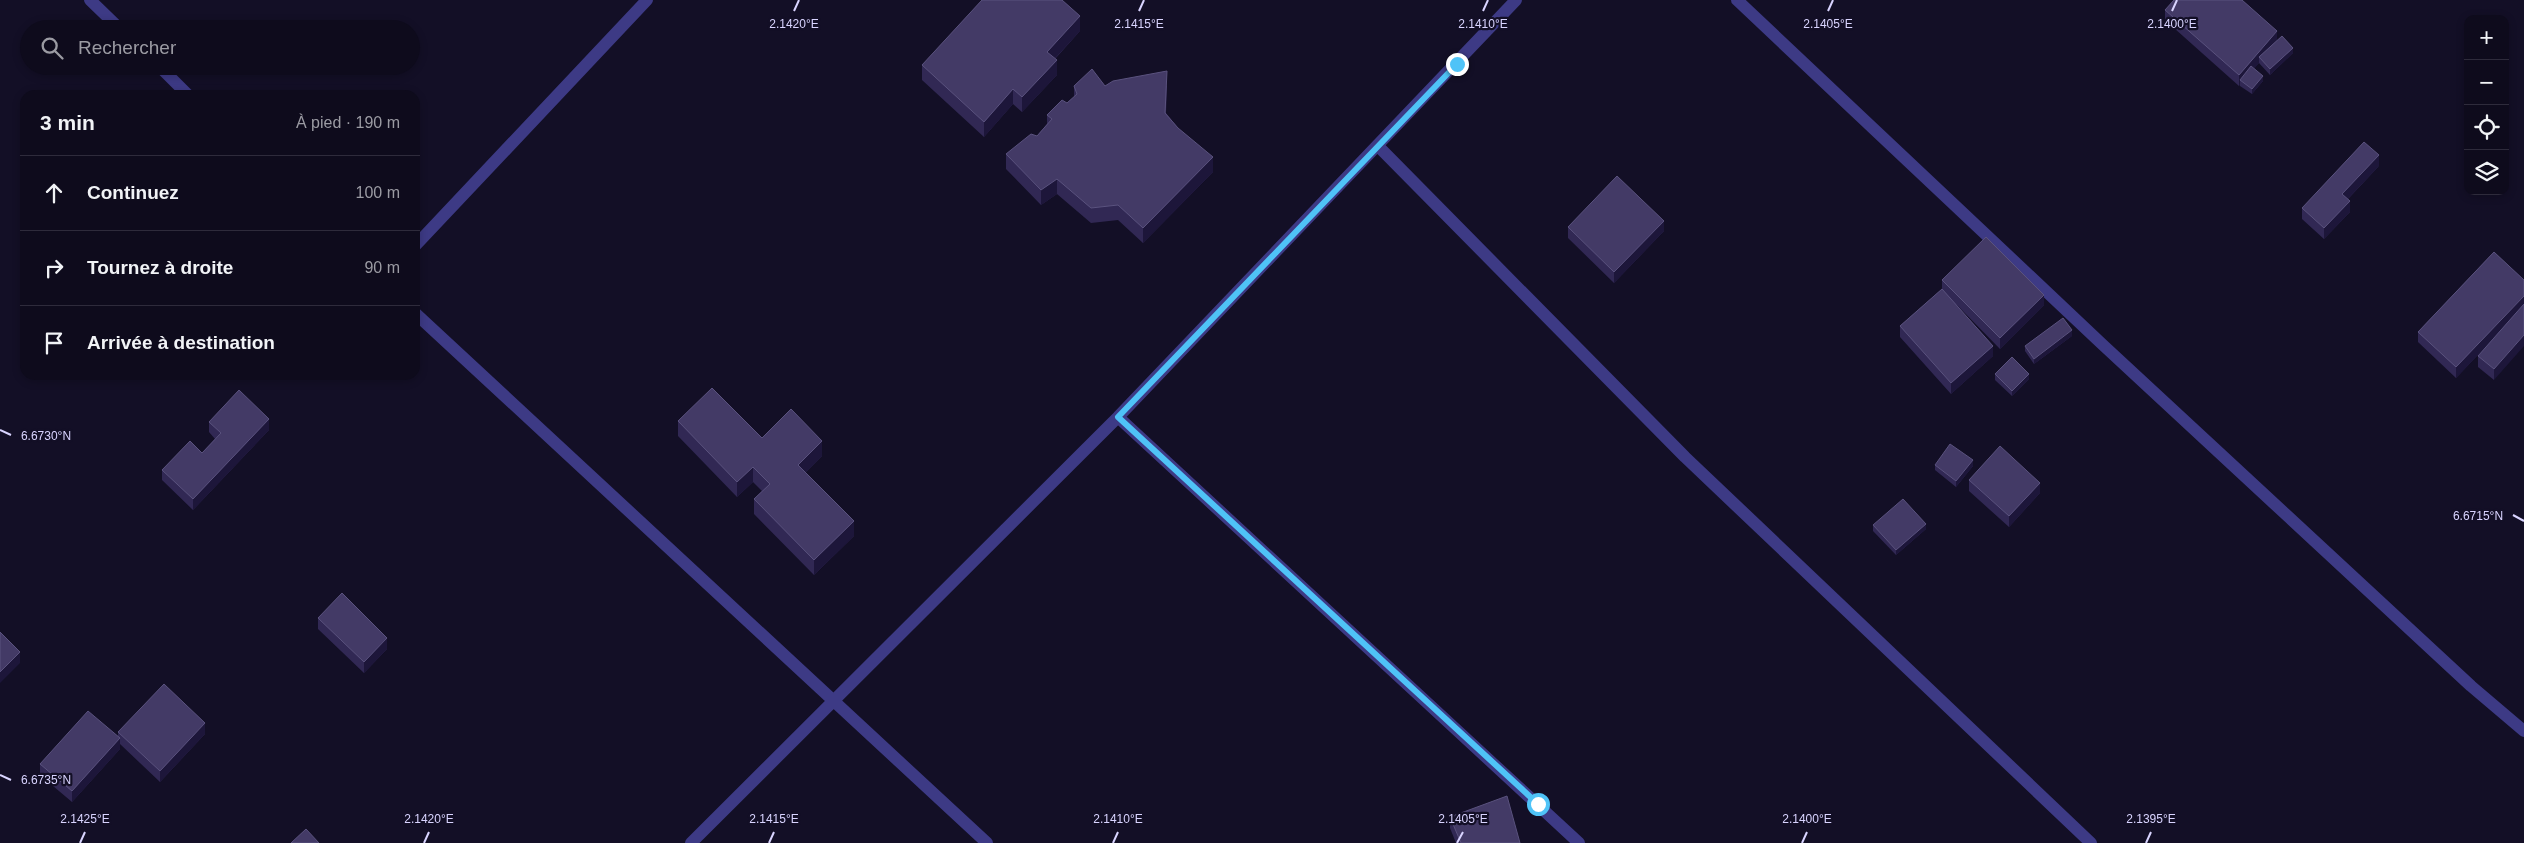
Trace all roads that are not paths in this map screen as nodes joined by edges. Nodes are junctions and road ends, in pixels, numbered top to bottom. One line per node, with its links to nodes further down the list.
1 (90, 0): 5 (street)
2 (647, 0): 9 (street)
3 (1516, 0): 8 (street)
4 (1737, 0): 13 (street)
5 (111, 20)
6 (168, 75): 7 (street)
7 (183, 90)
8 (1378, 146): 11 (street); 17 (street)
9 (420, 241)
10 (420, 318): 12 (street)
11 (1118, 417): 12 (street); 16 (street)
12 (832, 700): 14 (street); 15 (street)
13 (2524, 731)
14 (691, 843)
15 (987, 843)
16 (1579, 843)
17 (2091, 843)

